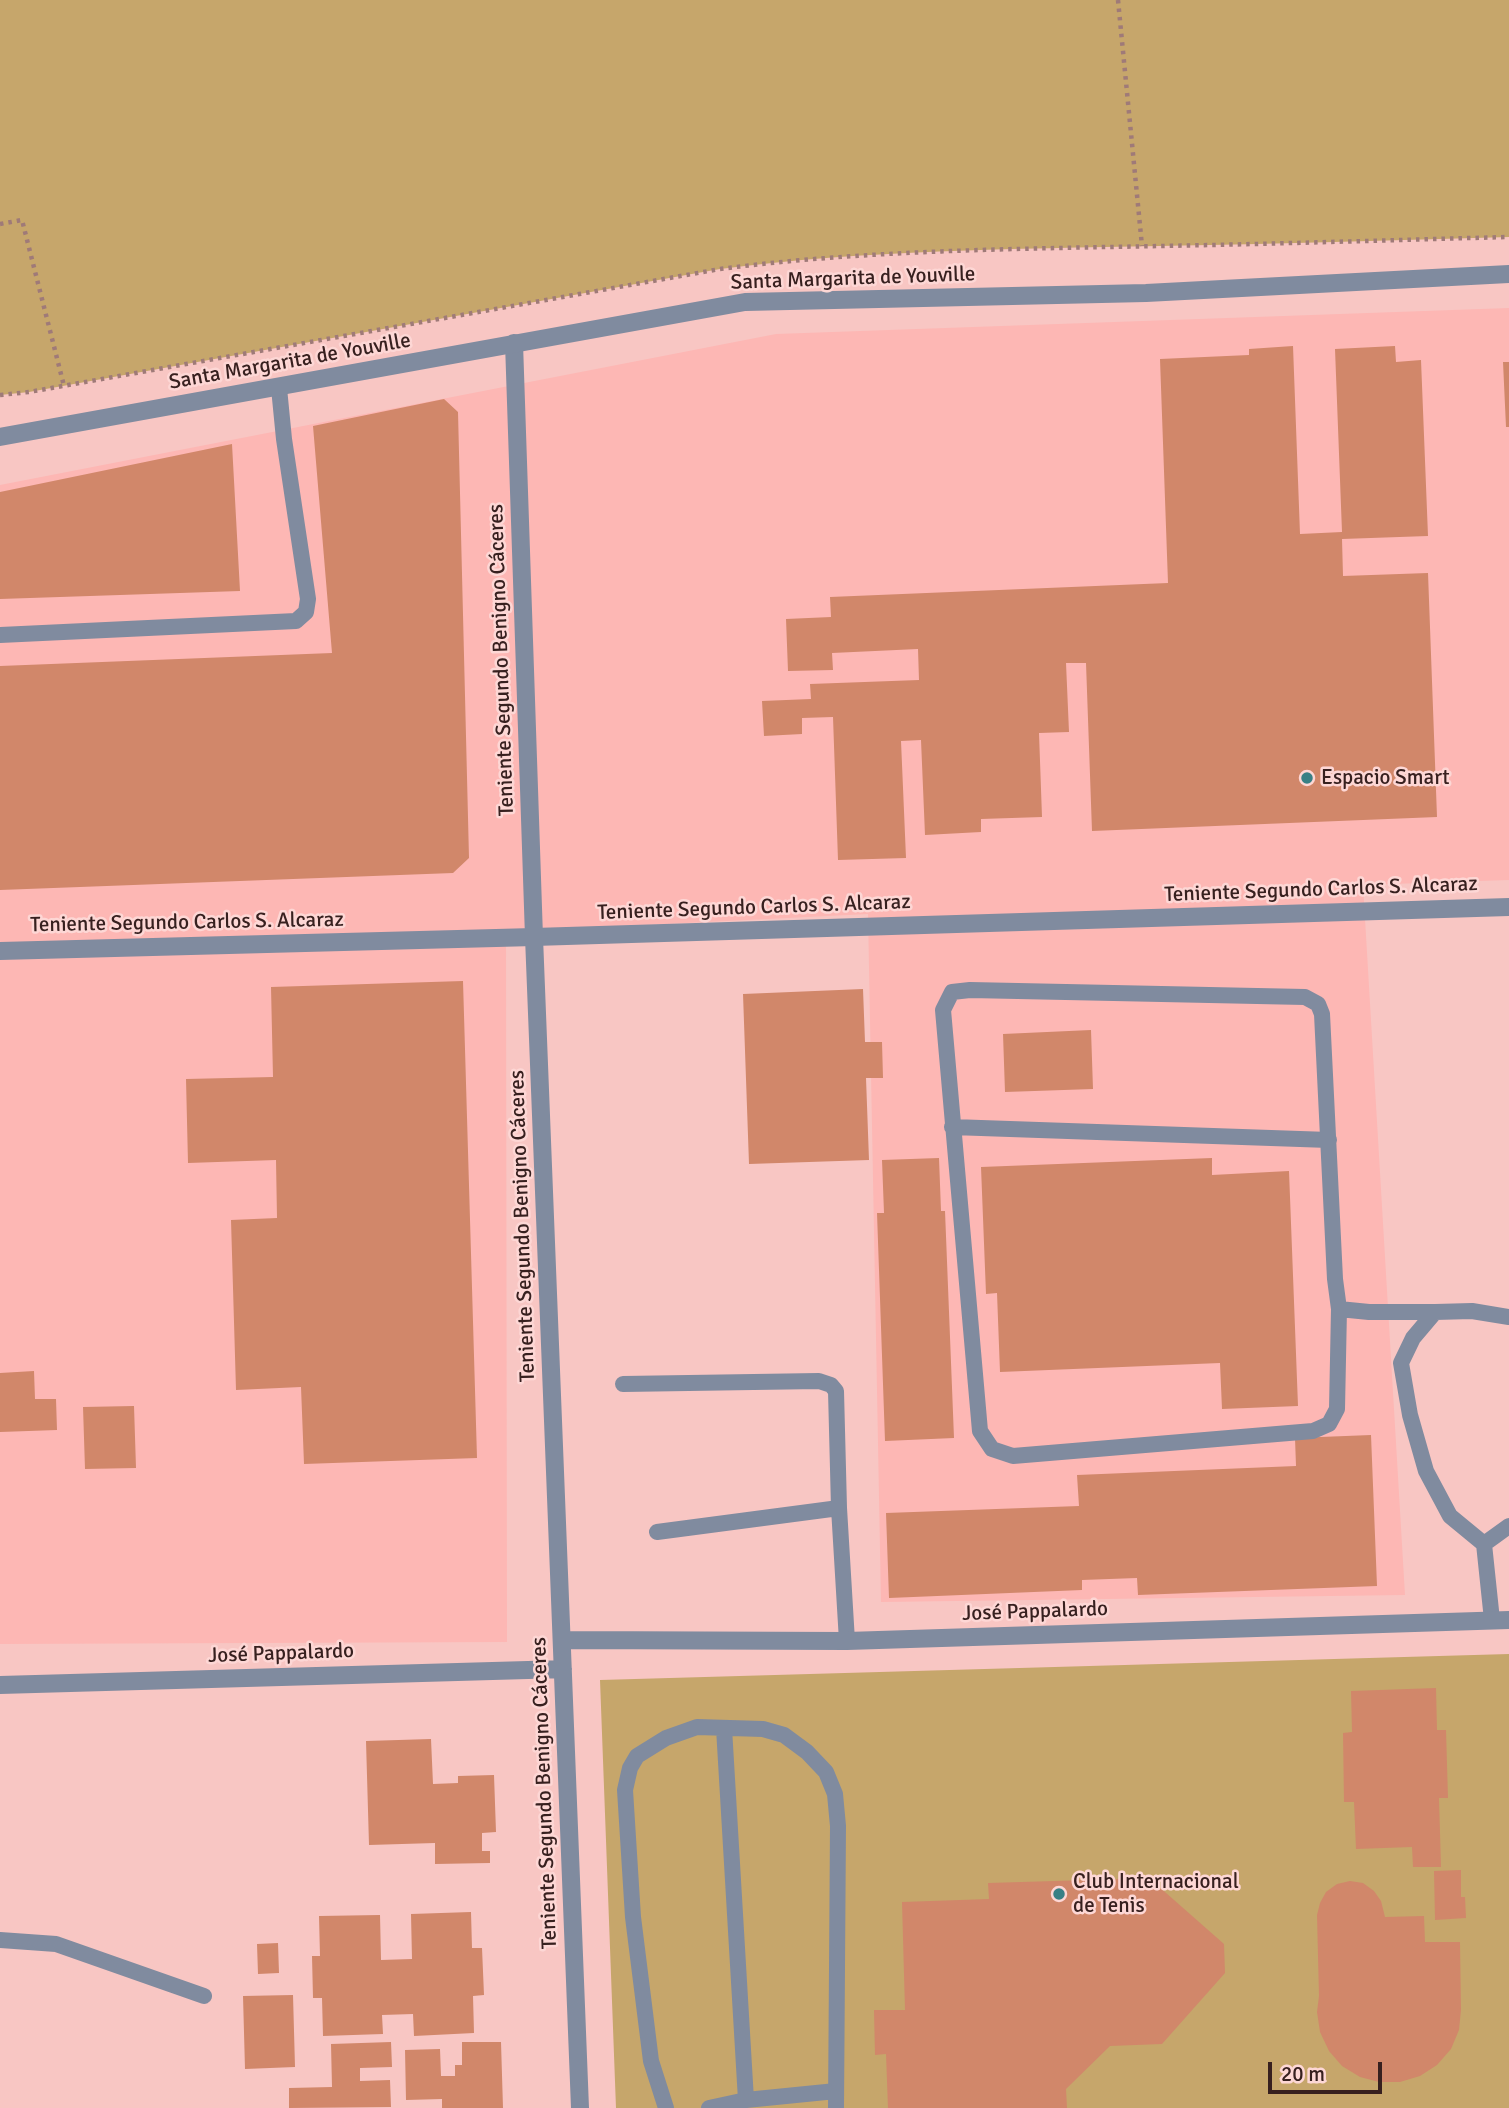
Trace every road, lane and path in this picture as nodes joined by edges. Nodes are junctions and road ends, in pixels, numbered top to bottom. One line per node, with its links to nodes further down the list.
1 (1118, 0): 3 (path)
2 (0, 224): 6 (path)
3 (1142, 247)
4 (1509, 274): 5 (street, Santa Margarita de Youville)
5 (514, 343): 7 (street, Santa Margarita de Youville); 11 (street, Teniente Segundo Benigno Cáceres)
6 (64, 386)
7 (279, 388): 8 (street, Santa Margarita de Youville); 9 (lane)
8 (0, 437)
9 (0, 635)
10 (1509, 907): 11 (street, Teniente Segundo Carlos S. Alcaraz)
11 (534, 937): 12 (street, Teniente Segundo Carlos S. Alcaraz); 24 (street, Teniente Segundo Benigno Cáceres)
12 (0, 951)
13 (952, 1127): 14 (lane); 14 (lane); 15 (lane)
14 (1329, 1140): 15 (lane)
15 (1339, 1309): 16 (lane)
16 (1435, 1311): 17 (lane); 22 (lane)
17 (1509, 1317)
18 (623, 1384): 19 (lane)
19 (839, 1508): 21 (lane); 25 (lane)
20 (1509, 1526): 22 (lane)
21 (657, 1532)
22 (1484, 1544): 23 (lane)
23 (1500, 1620): 25 (street, José Pappalardo)
24 (562, 1640): 25 (street, José Pappalardo); 26 (street, Teniente Segundo Benigno Cáceres)
25 (847, 1641)
26 (563, 1669): 27 (street, José Pappalardo); 33 (street, Teniente Segundo Benigno Cáceres)
27 (0, 1685)
28 (724, 1728): 31 (lane); 32 (lane); 34 (lane)
29 (0, 1940): 30 (lane)
30 (204, 1996)
31 (835, 2091): 32 (lane); 36 (lane)
32 (746, 2099): 35 (lane)
33 (580, 2108)
34 (666, 2108)
35 (709, 2108)
36 (836, 2108)

